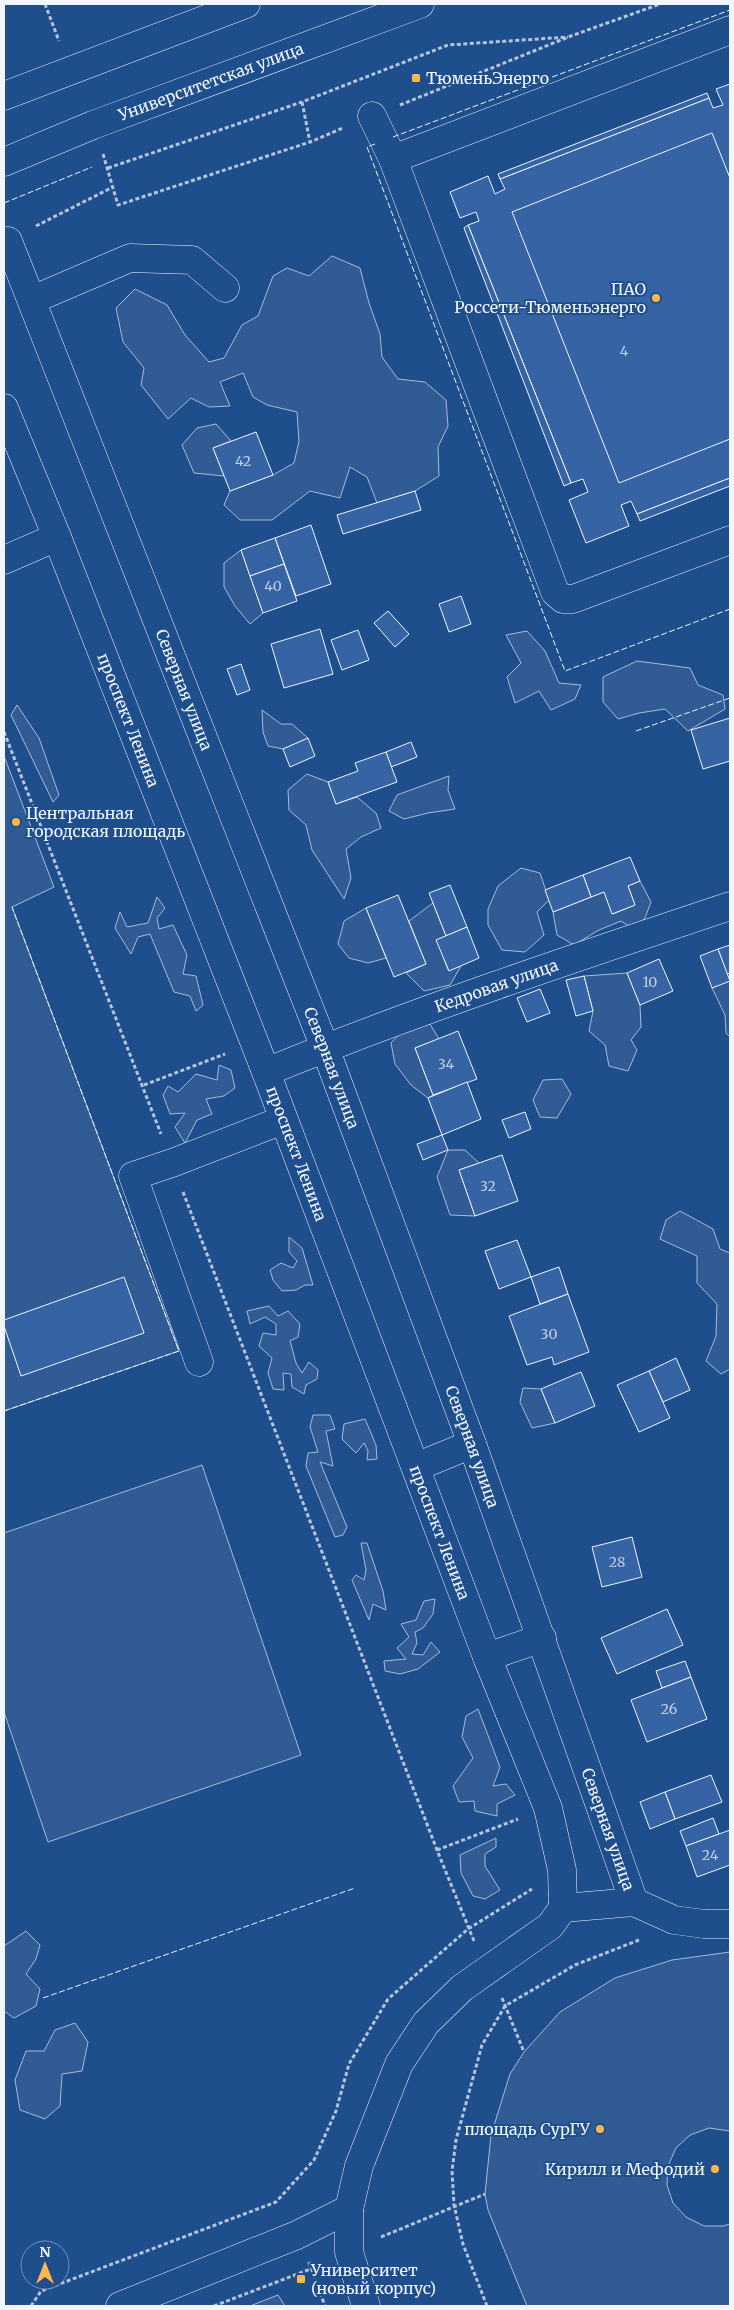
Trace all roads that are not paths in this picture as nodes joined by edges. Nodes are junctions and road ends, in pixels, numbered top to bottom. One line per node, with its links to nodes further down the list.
1 (246, 4): 4 (street)
2 (420, 4): 7 (street, Университетская улица)
3 (730, 30): 6 (street)
4 (4, 96)
5 (372, 116): 6 (street)
6 (393, 159): 13 (street)
7 (4, 162)
8 (8, 240): 10 (street, Северная улица)
9 (225, 288): 10 (street)
10 (32, 300): 16 (street, Северная улица)
11 (4, 408): 12 (street, проспект Ленина)
12 (57, 537): 14 (street); 17 (street, проспект Ленина)
13 (730, 540)
14 (4, 560)
15 (730, 906): 16 (street, Кедровая улица)
16 (325, 1048): 17 (street, Кедровая улица); 20 (street, Северная улица)
17 (266, 1072): 18 (street, проспект Ленина)
18 (283, 1120): 19 (street); 21 (street, проспект Ленина)
19 (199, 1362)
20 (472, 1444): 21 (street); 22 (street, Северная улица)
21 (416, 1468): 23 (street, проспект Ленина)
22 (542, 1638): 23 (street); 24 (street, Северная улица)
23 (486, 1658): 25 (street, проспект Ленина)
24 (634, 1902): 25 (street); 26 (street)
25 (563, 1908): 27 (street)
26 (730, 1924)
27 (349, 2209): 28 (street); 29 (street)
28 (120, 2306)
29 (366, 2306)

